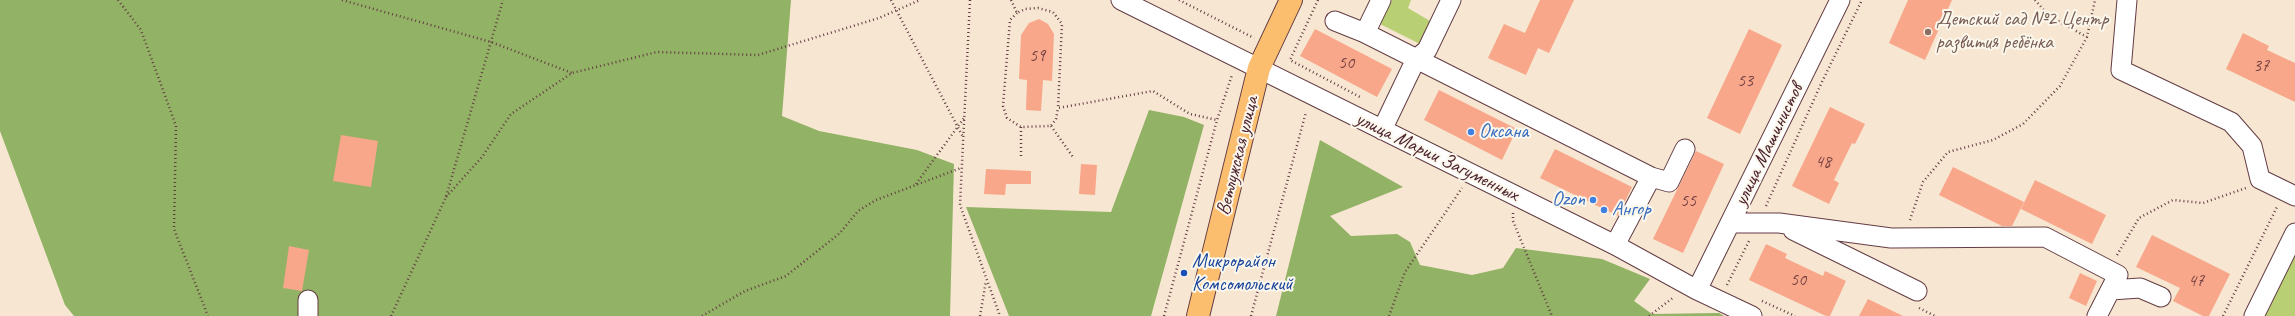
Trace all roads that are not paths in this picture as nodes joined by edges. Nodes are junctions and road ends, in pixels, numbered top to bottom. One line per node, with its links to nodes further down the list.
1 (1121, 0): 10 (street, улица Марии Загуменных)
2 (1291, 0): 10 (main road, Ветлужская улица)
3 (1382, 0): 8 (street)
4 (1451, 0): 9 (street)
5 (1840, 0): 15 (street, улица Машинистов)
6 (2127, 0): 14 (street)
7 (1335, 21): 8 (street)
8 (1365, 33): 9 (street)
9 (1416, 60): 11 (street); 13 (street)
10 (1259, 68): 11 (street, улица Марии Загуменных); 23 (main road, Ветлужская улица)
11 (1382, 130): 18 (street, улица Марии Загуменных)
12 (1685, 149): 13 (street)
13 (1651, 177): 18 (street)
14 (2290, 194)
15 (1731, 223): 16 (street); 19 (street, улица Машинистов)
16 (1779, 224): 20 (street); 21 (street)
17 (2295, 232): 26 (street)
18 (1614, 245): 19 (street, улица Марии Загуменных)
19 (1697, 290): 24 (street, улица Марии Загуменных)
20 (2111, 290): 22 (street); 25 (street)
21 (1917, 291)
22 (2161, 297)
23 (1198, 316)
24 (1752, 316)
25 (2097, 316)
26 (2254, 316)

